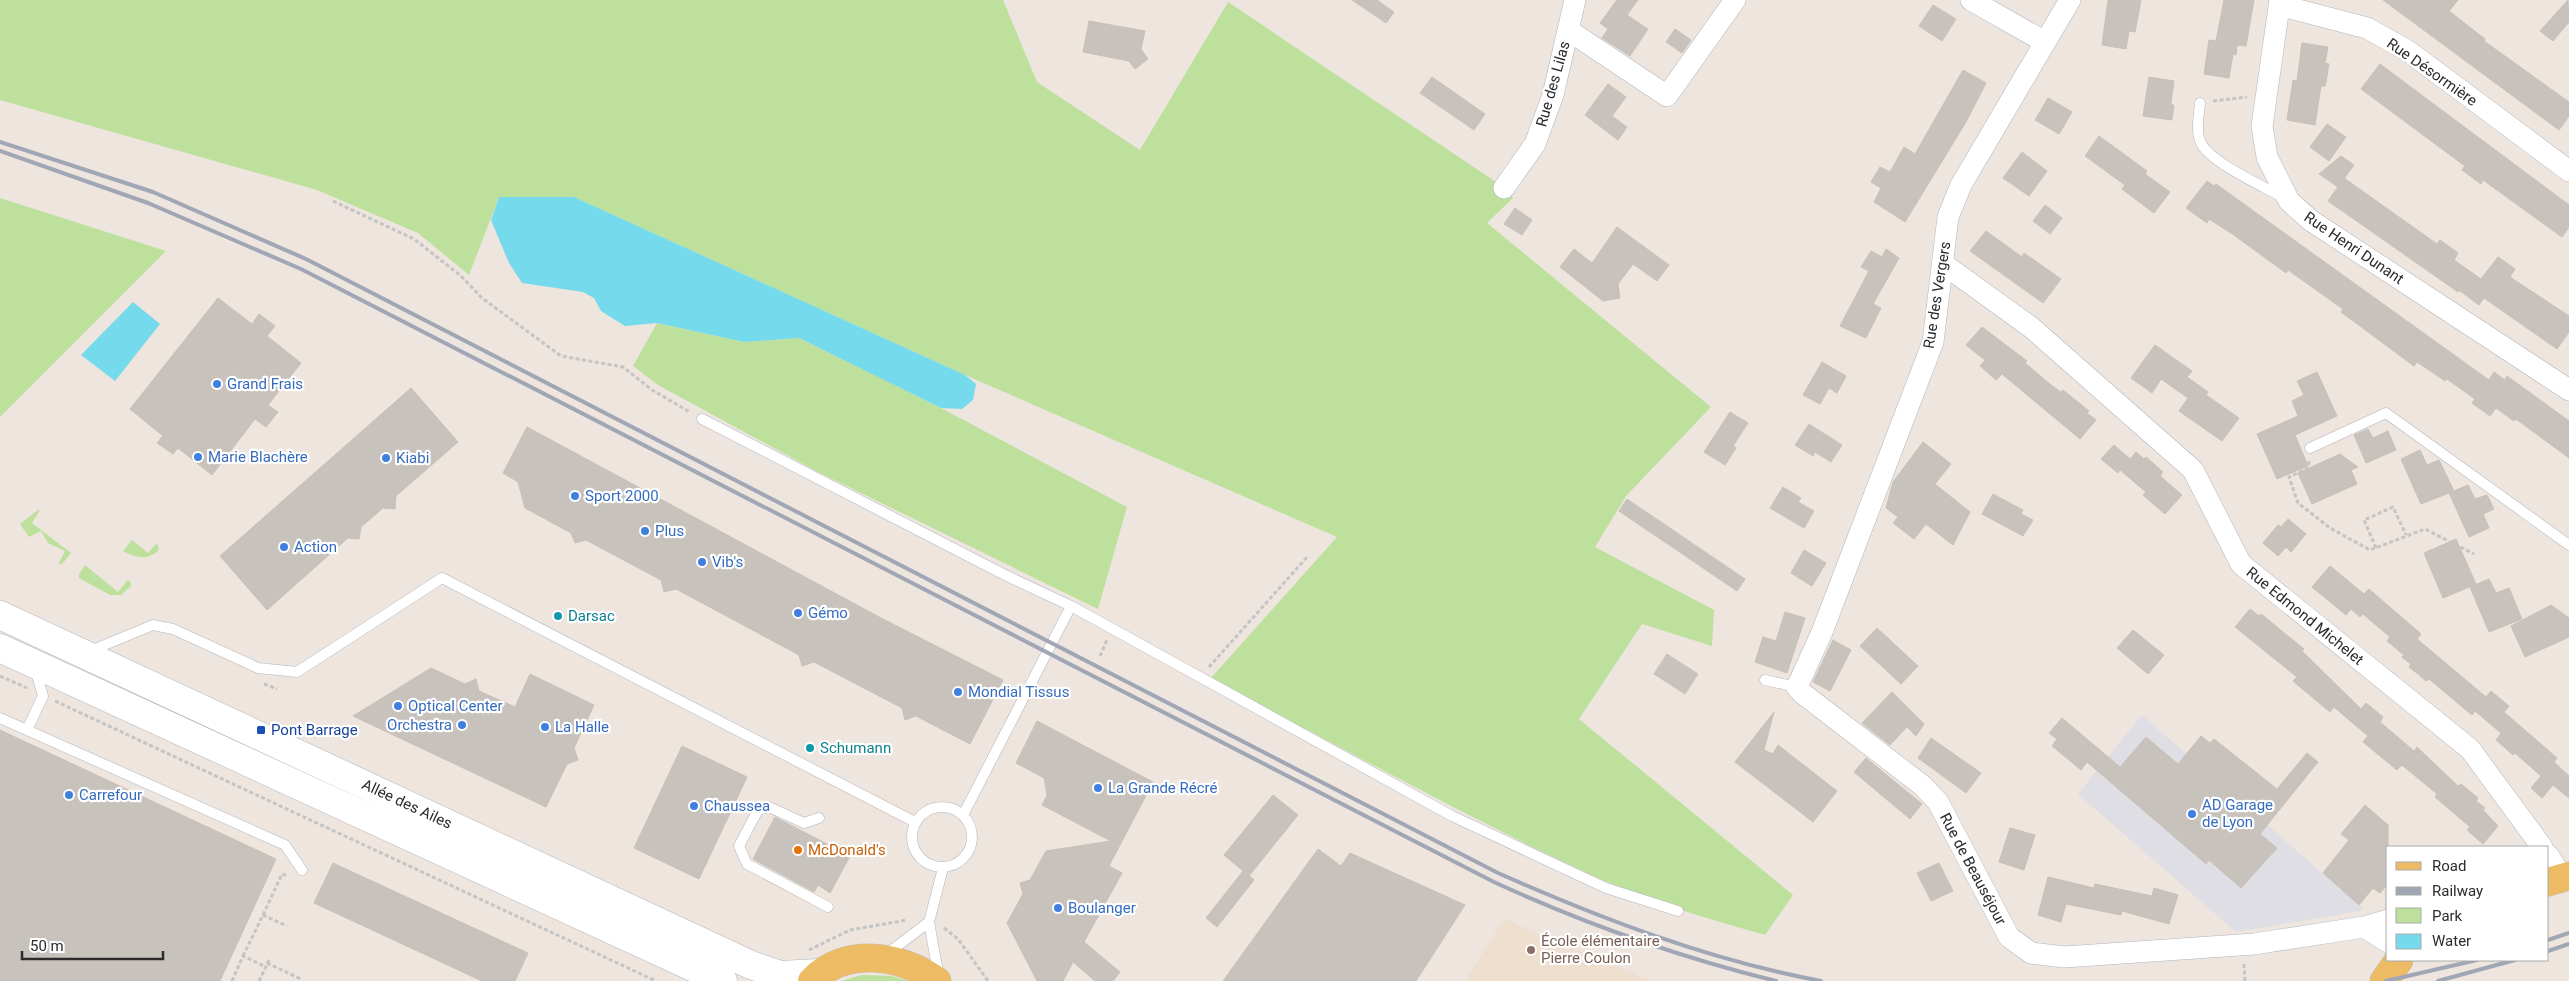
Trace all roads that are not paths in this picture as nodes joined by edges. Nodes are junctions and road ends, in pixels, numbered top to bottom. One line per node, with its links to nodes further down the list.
1 (1576, 0): 6 (street, Rue des Lilas)
2 (1735, 0): 6 (street)
3 (1971, 0): 7 (street)
4 (2070, 0): 7 (street, Rue des Vergers)
5 (2279, 2): 9 (street, Rue Désormière); 11 (street, Rue Henri Dunant)
6 (1568, 30): 10 (street, Rue des Lilas)
7 (2045, 42): 12 (street, Rue des Vergers)
8 (2200, 103): 11 (lane)
9 (2569, 171)
10 (1504, 188)
11 (2289, 201): 13 (street, Rue Henri Dunant)
12 (1942, 264): 23 (street, Rue des Vergers); 29 (street, Rue Edmond Michelet)
13 (2566, 382)
14 (702, 419): 17 (lane)
15 (2310, 448): 16 (lane)
16 (2569, 545)
17 (1070, 606): 26 (lane); 35 (lane)
18 (0, 615): 20 (main road, Allée des Ailes)
19 (0, 648): 21 (main road, Allée des Ailes)
20 (84, 654): 28 (lane); 44 (main road, Allée des Ailes)
21 (33, 663): 25 (lane); 43 (main road, Allée des Ailes)
22 (1765, 680): 23 (lane)
23 (1797, 687): 38 (street, Rue de Beauséjour)
24 (0, 718): 25 (lane)
25 (28, 730): 32 (lane)
26 (963, 815): 28 (lane); 31 (lane)
27 (819, 818): 34 (lane)
28 (915, 822): 31 (lane)
29 (2541, 846)
30 (2549, 858): 33 (street)
31 (943, 868): 37 (lane)
32 (302, 870)
33 (2560, 879)
34 (828, 907)
35 (1678, 911)
36 (2386, 921): 38 (street, Rue de Beauséjour)
37 (929, 922): 41 (lane); 46 (lane)
38 (2364, 927): 39 (street, Rue de Beauséjour); 40 (street)
39 (2386, 927)
40 (2386, 941)
41 (880, 958): 44 (main road); 46 (main road)
42 (2398, 961): 47 (main road)
43 (702, 976): 45 (main road, Allée des Ailes)
44 (816, 977)
45 (724, 981)
46 (938, 981)
47 (2384, 981)

